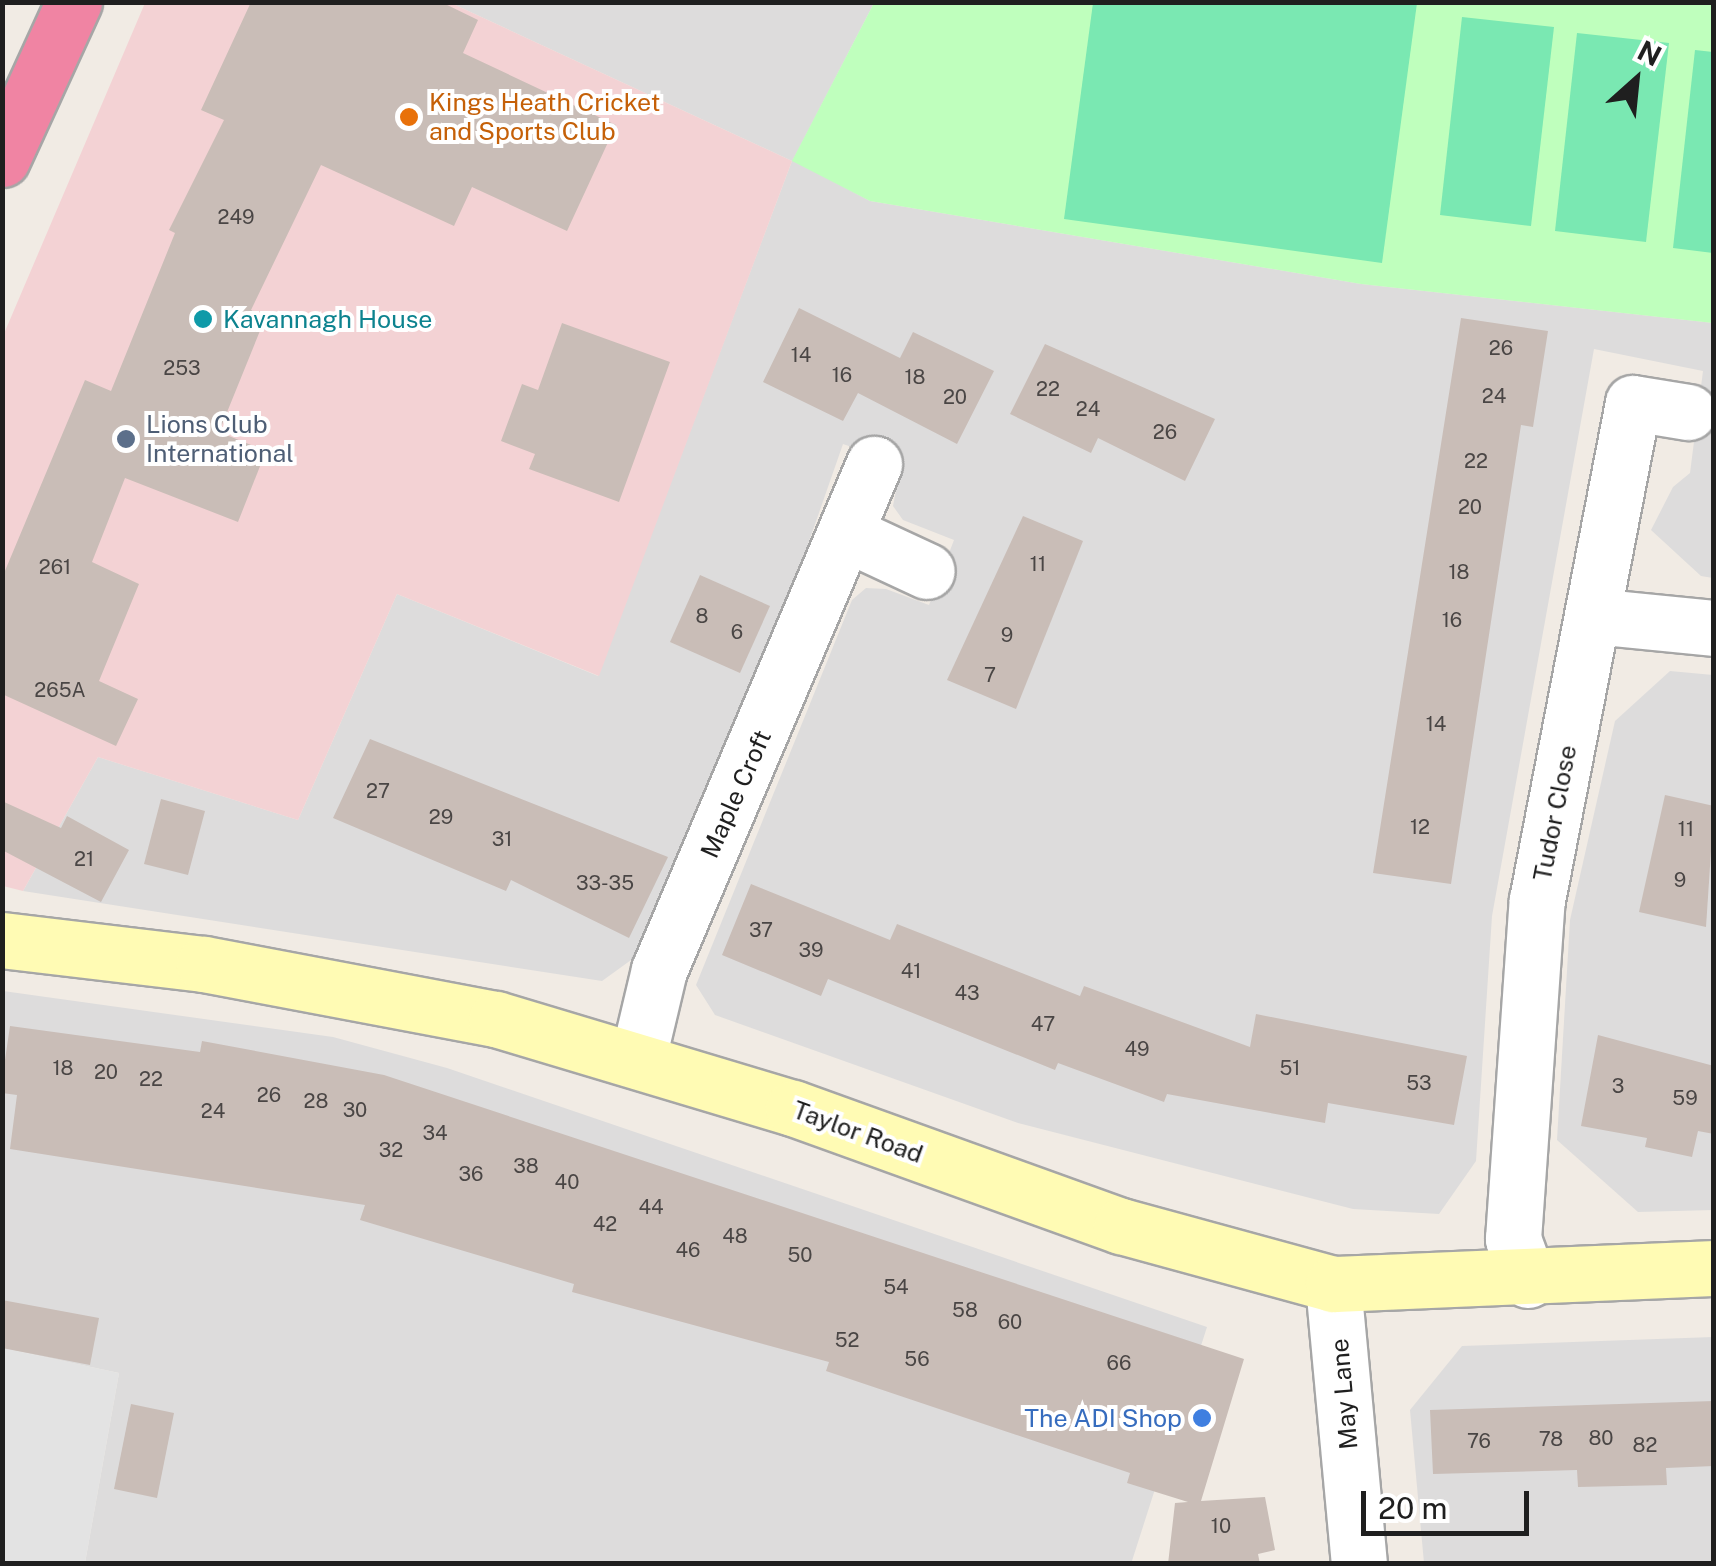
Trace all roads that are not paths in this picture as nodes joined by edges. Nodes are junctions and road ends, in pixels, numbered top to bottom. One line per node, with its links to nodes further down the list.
1 (74, 2): 2 (highway)
2 (2, 159)
3 (1688, 412): 7 (street, Tudor Close)
4 (874, 464): 5 (street, Maple Croft)
5 (845, 532): 6 (street); 10 (street, Maple Croft)
6 (927, 571)
7 (1594, 616): 8 (street); 12 (street, Tudor Close)
8 (1714, 628)
9 (2, 940): 10 (street, Taylor Road)
10 (638, 1058): 13 (street, Taylor Road)
11 (1714, 1268): 12 (street, Taylor Road)
12 (1528, 1280): 13 (street, Taylor Road)
13 (1333, 1284): 14 (street, May Lane)
14 (1359, 1564)

